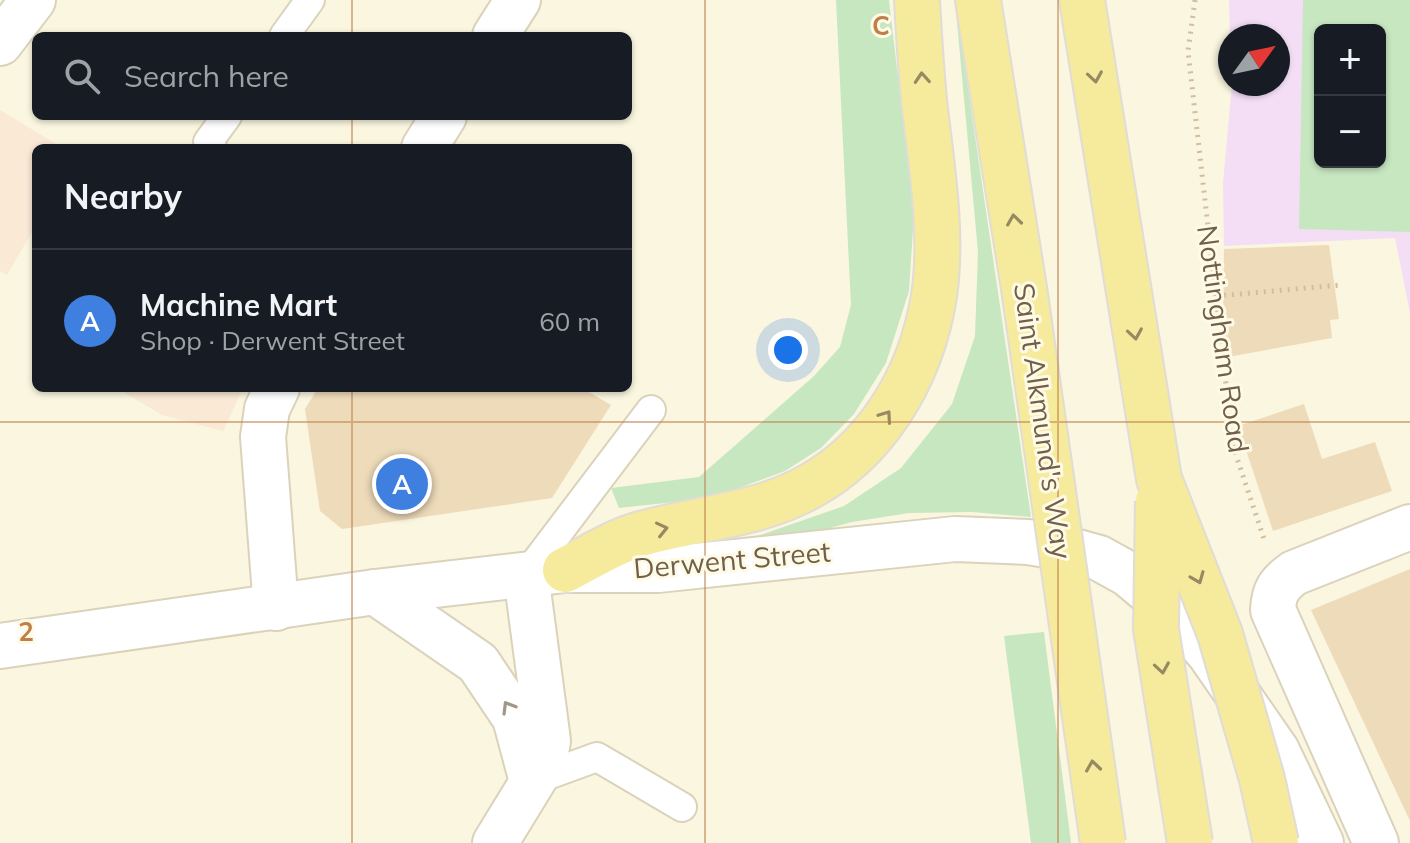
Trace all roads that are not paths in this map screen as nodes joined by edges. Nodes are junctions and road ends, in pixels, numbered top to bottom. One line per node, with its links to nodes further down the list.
1 (33, 0): 9 (street)
2 (310, 0): 7 (lane)
3 (518, 0): 8 (street)
4 (917, 0): 18 (main road, one-way to 4)
5 (978, 0): 25 (main road, Saint Alkmund's Way, one-way to 5, bridge)
6 (1082, 0): 16 (main road, one-way to 16)
7 (287, 32)
8 (498, 32)
9 (0, 43)
10 (224, 120): 12 (lane)
11 (442, 120): 13 (street)
12 (209, 144)
13 (426, 144)
14 (275, 392): 20 (street)
15 (651, 410): 18 (lane)
16 (1159, 479): 26 (main road, one-way to 26, bridge); 27 (main road, one-way to 27, bridge)
17 (1410, 527): 29 (street)
18 (545, 572): 19 (street, Derwent Street); 22 (street); 28 (street, Derwent Street)
19 (375, 592): 20 (street, Derwent Street); 22 (street, one-way to 19)
20 (276, 608): 21 (street, Derwent Street)
21 (0, 646)
22 (531, 781): 23 (lane); 24 (street)
23 (682, 807)
24 (495, 843)
25 (1103, 843)
26 (1190, 843)
27 (1276, 843)
28 (1321, 843)
29 (1376, 843)

